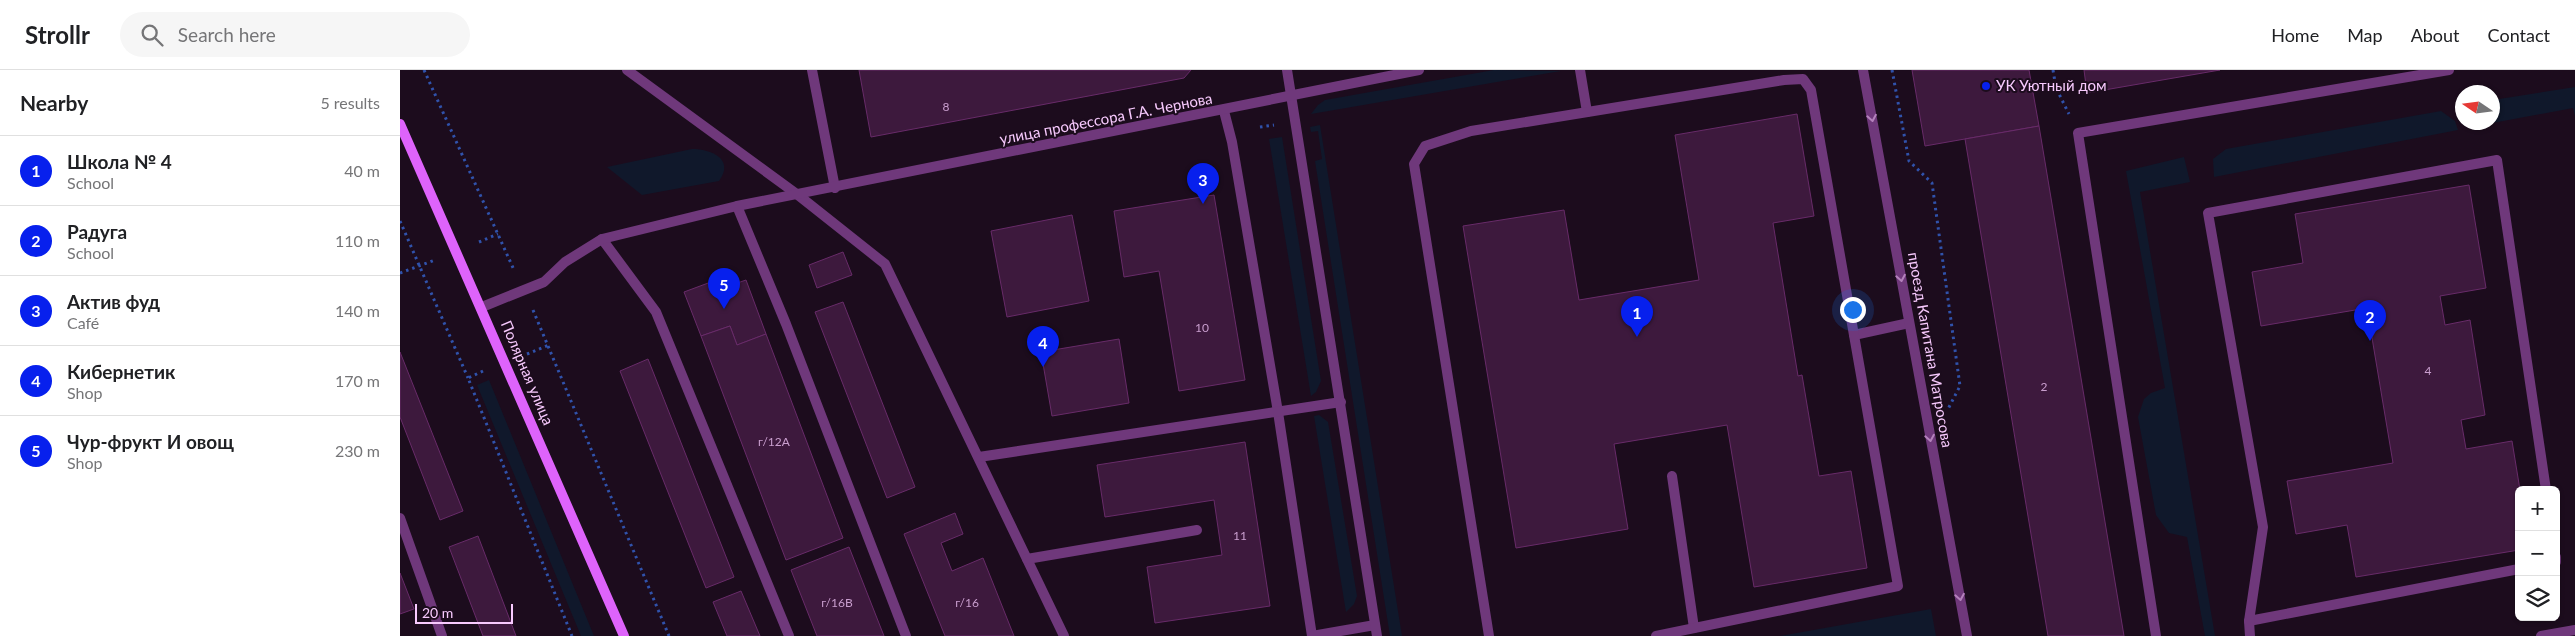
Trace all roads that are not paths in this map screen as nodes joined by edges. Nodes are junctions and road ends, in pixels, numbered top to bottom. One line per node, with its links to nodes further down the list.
1 (627, 70): 13 (street)
2 (812, 70): 12 (street)
3 (1287, 70): 8 (street)
4 (1419, 70): 8 (street, улица профессора Г.А. Чернова)
5 (1580, 70): 10 (street)
6 (1863, 70): 17 (street, проезд Капитана Матросова, one-way to 17)
7 (2449, 70): 42 (street)
8 (1291, 95): 9 (street, улица профессора Г.А. Чернова); 19 (street)
9 (1224, 111): 12 (street, улица профессора Г.А. Чернова); 20 (street)
10 (1587, 112): 18 (street); 39 (street)
11 (400, 124): 16 (main road, Полярная улица)
12 (835, 188): 13 (street, улица профессора Г.А. Чернова)
13 (798, 194): 14 (street, улица профессора Г.А. Чернова); 21 (street)
14 (737, 206): 15 (street, улица профессора Г.А. Чернова); 35 (street)
15 (602, 238): 16 (street, улица профессора Г.А. Чернова); 34 (street)
16 (482, 307): 33 (main road, Полярная улица)
17 (1909, 323): 18 (street); 41 (street, проезд Капитана Матросова, one-way to 41)
18 (1854, 335): 30 (street)
19 (1341, 402): 20 (street); 29 (street)
20 (1278, 412): 21 (street); 37 (street)
21 (979, 457): 26 (street)
22 (1672, 476): 30 (street)
23 (2545, 486): 28 (street)
24 (400, 518): 32 (street)
25 (1197, 530): 26 (street)
26 (1027, 559): 36 (street)
27 (2515, 570): 28 (street)
28 (2249, 621): 43 (street)
29 (1376, 625): 37 (street); 38 (street)
30 (1694, 628): 40 (street)
31 (2575, 630): 44 (street)
32 (442, 636)
33 (624, 636)
34 (789, 636)
35 (906, 636)
36 (1064, 636)
37 (1312, 636)
38 (1377, 636)
39 (1489, 636)
40 (1656, 636)
41 (1967, 636)
42 (2156, 636)
43 (2250, 636)
44 (2541, 636)

